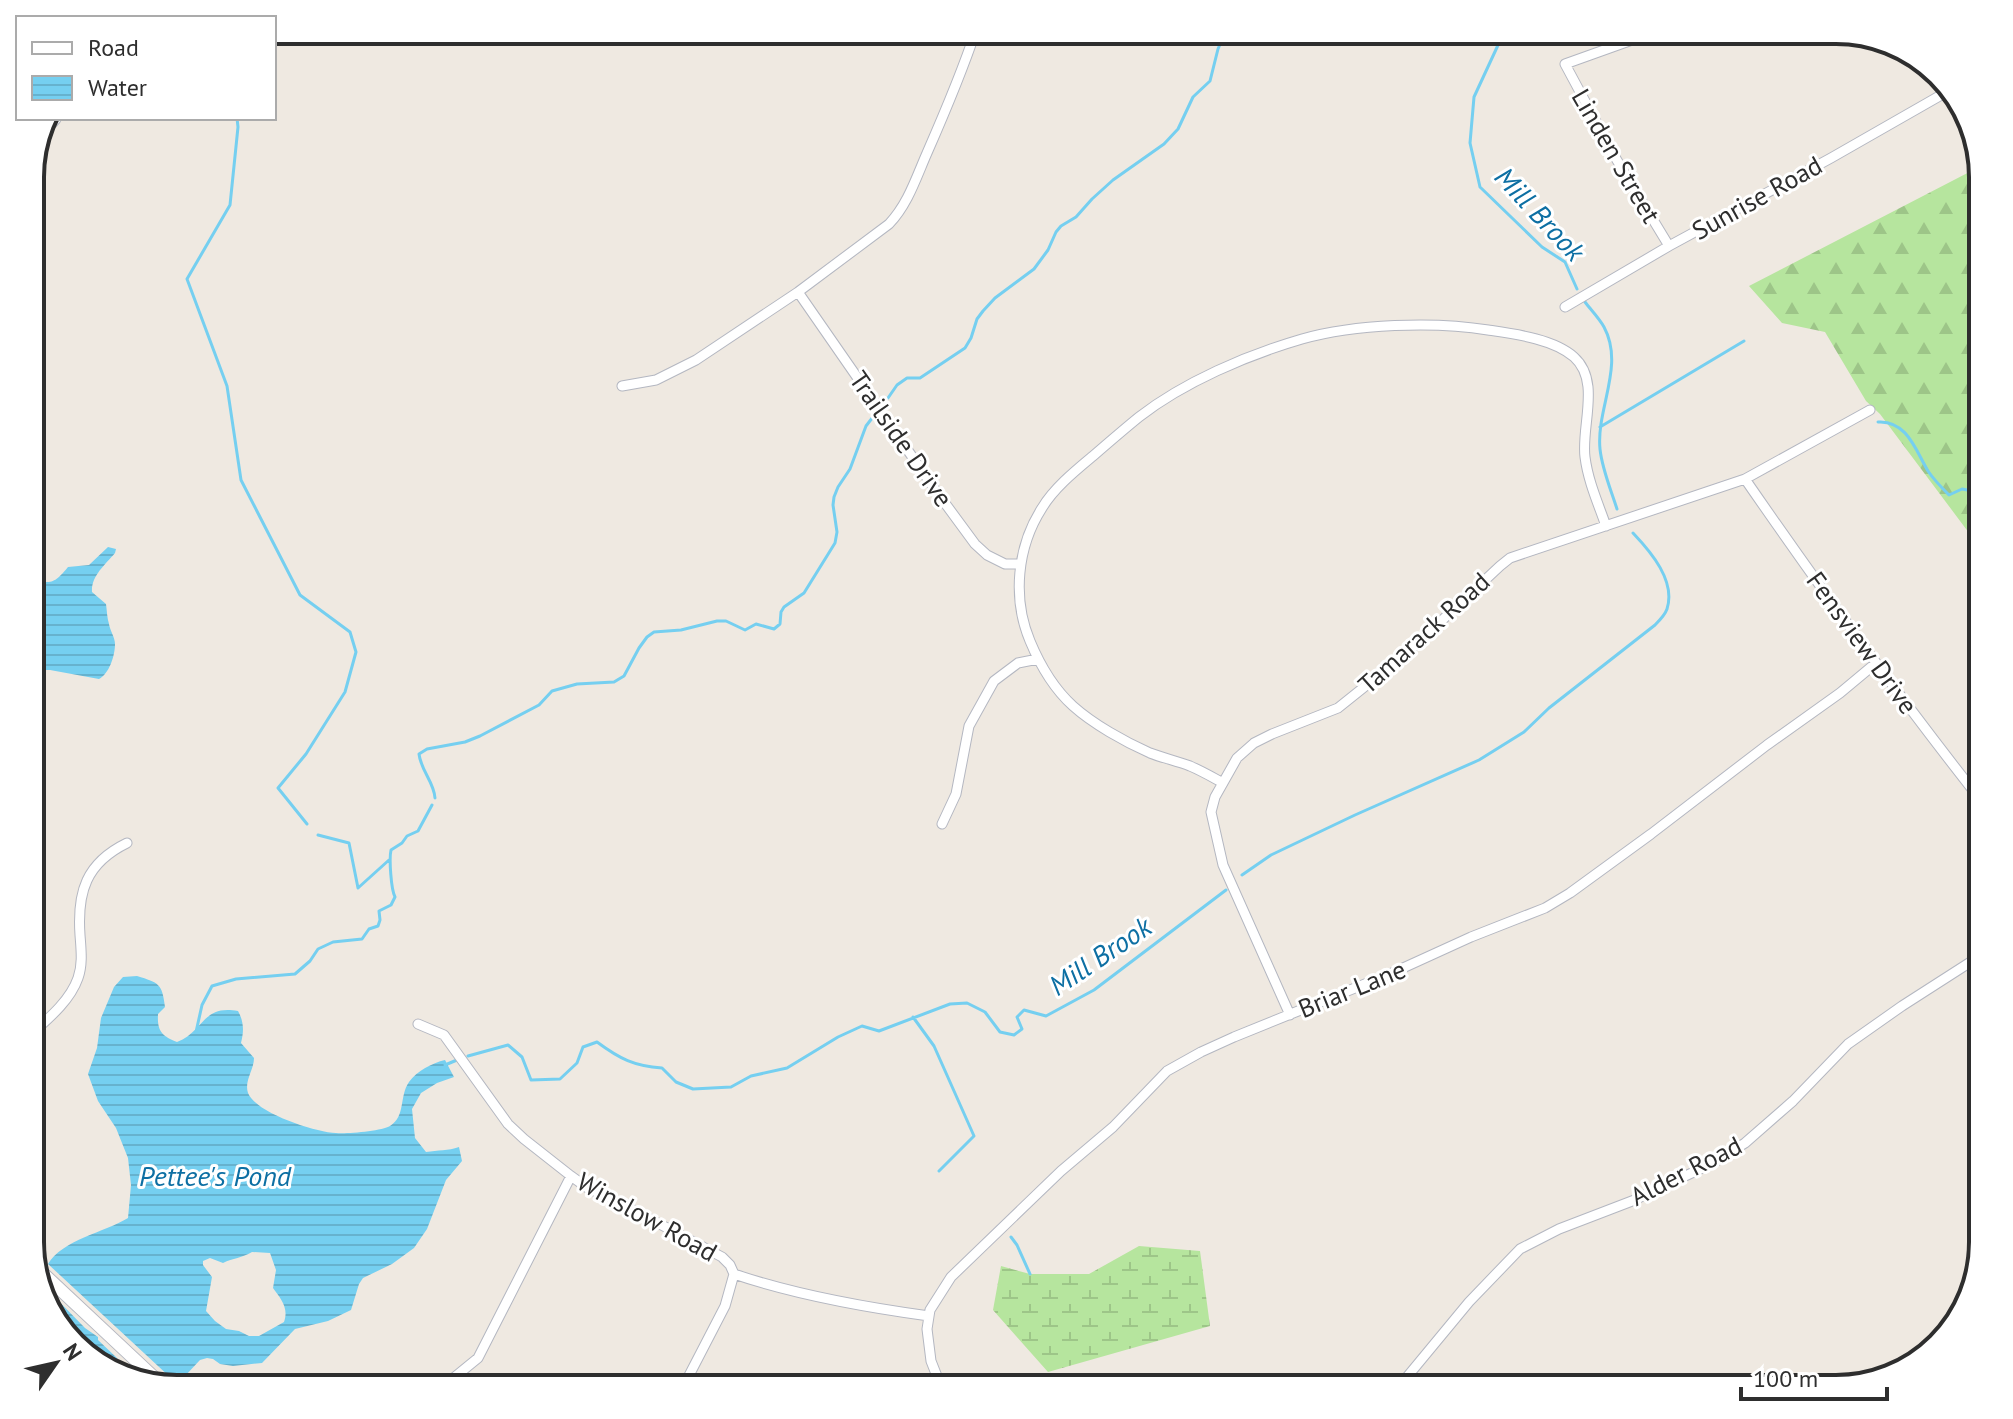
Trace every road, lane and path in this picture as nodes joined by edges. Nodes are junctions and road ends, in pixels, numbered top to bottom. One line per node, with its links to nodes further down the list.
1 (971, 44): 5 (street)
2 (1621, 44): 4 (street, Linden Street)
3 (1941, 95): 4 (street, Sunrise Road)
4 (1669, 246): 6 (street, Sunrise Road)
5 (798, 292): 7 (street); 11 (street, Trailside Drive)
6 (1565, 307)
7 (622, 386)
8 (1870, 410): 9 (street, Tamarack Road)
9 (1745, 479): 10 (street, Tamarack Road); 13 (street, Fensview Drive)
10 (1606, 526): 11 (street); 14 (street, Tamarack Road)
11 (1020, 564): 12 (street)
12 (1038, 659): 14 (street); 16 (street)
13 (1876, 663): 15 (street, Fensview Drive); 19 (street, Briar Lane)
14 (1223, 783): 19 (street, Tamarack Road)
15 (1969, 785)
16 (942, 824)
17 (127, 843): 20 (street)
18 (1969, 963): 30 (street, Alder Road)
19 (1290, 1015): 25 (street, Briar Lane)
20 (44, 1021)
21 (418, 1024): 22 (street, Winslow Road)
22 (571, 1176): 23 (street, Winslow Road); 27 (street)
23 (734, 1274): 25 (street, Winslow Road); 28 (street)
24 (51, 1281): 26 (street)
25 (929, 1316): 29 (street)
26 (147, 1371)
27 (457, 1375)
28 (689, 1375)
29 (936, 1375)
30 (1409, 1375)

